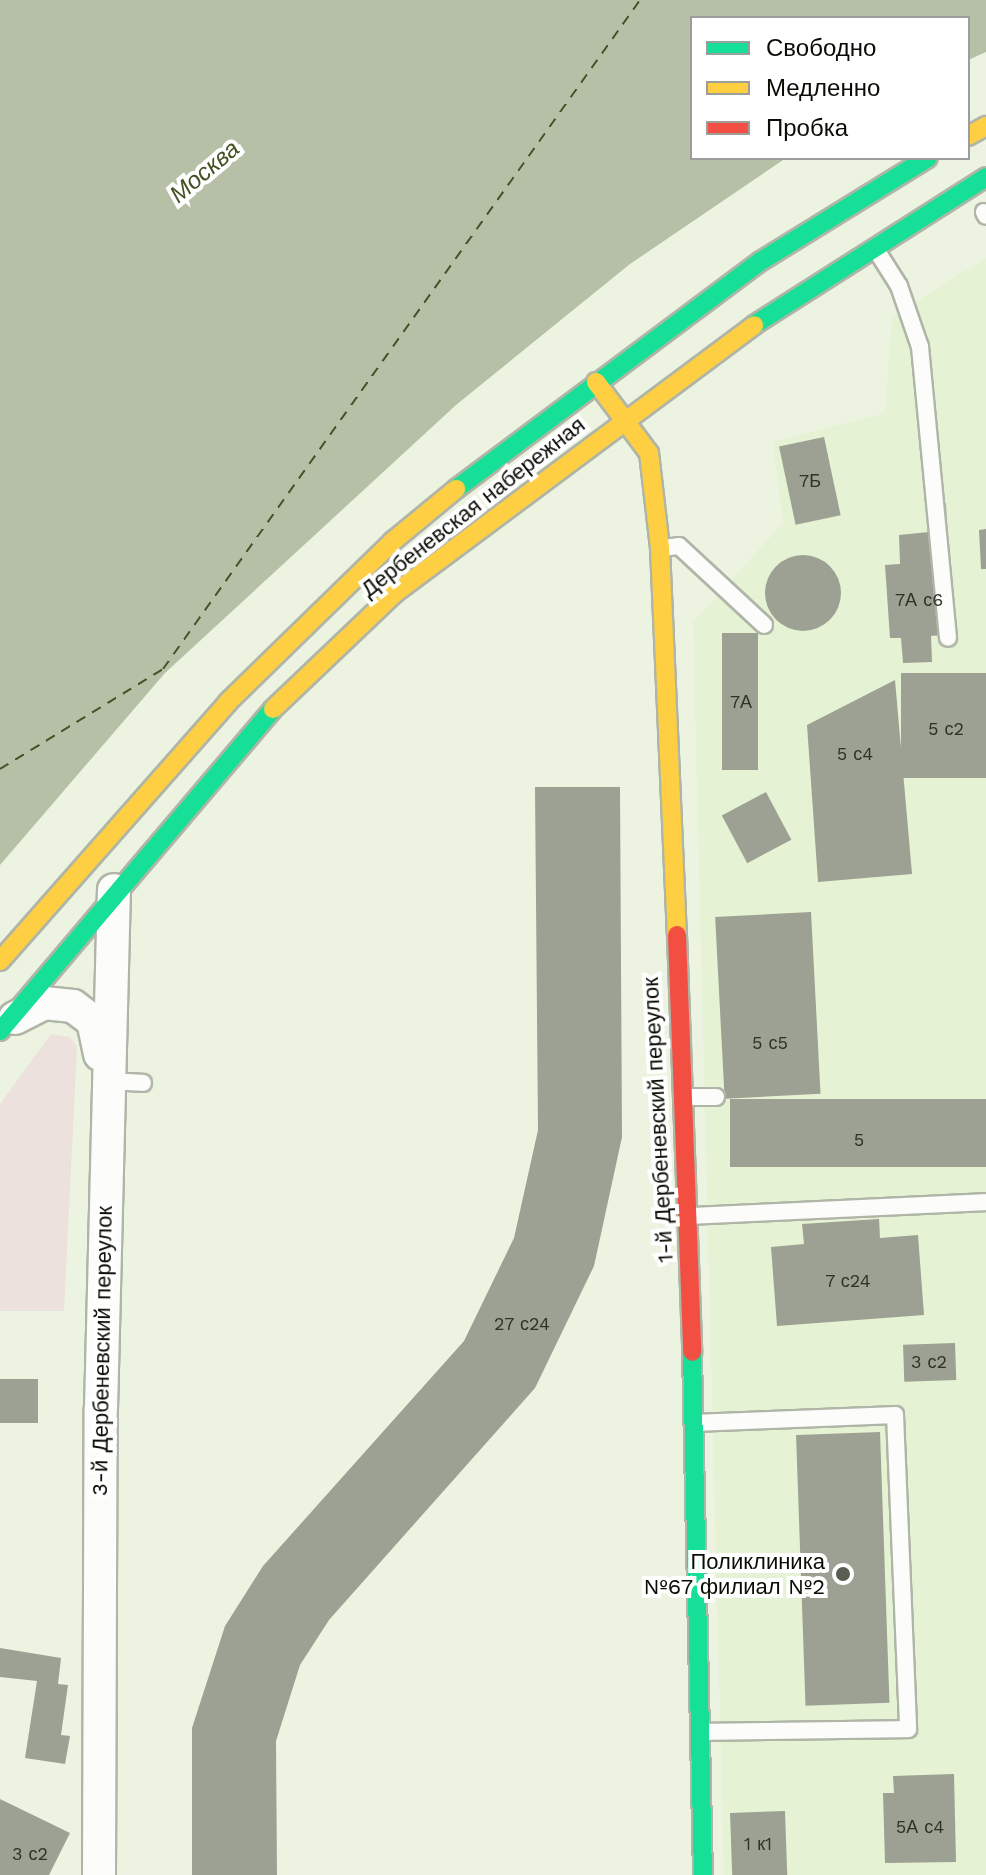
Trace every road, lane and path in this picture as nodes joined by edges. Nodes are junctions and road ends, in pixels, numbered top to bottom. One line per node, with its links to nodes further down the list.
1 (924, 160): 4 (main road, Дербеневская набережная)
2 (986, 177): 3 (main road, Дербеневская набережная)
3 (872, 244): 5 (main road, Дербеневская набережная); 8 (lane)
4 (596, 382): 5 (main road, 1-й Дербеневский переулок); 9 (main road, Дербеневская набережная)
5 (626, 419): 6 (main road, 1-й Дербеневский переулок); 10 (main road, Дербеневская набережная)
6 (660, 548): 7 (lane); 15 (main road, 1-й Дербеневский переулок)
7 (764, 625)
8 (948, 638)
9 (115, 827): 10 (street, 3-й Дербеневский переулок); 11 (main road, Дербеневская набережная)
10 (114, 890): 12 (main road, Дербеневская набережная); 13 (street, 3-й Дербеневский переулок)
11 (0, 961)
12 (2, 1029): 13 (street)
13 (106, 1081): 14 (lane); 21 (street, 3-й Дербеневский переулок)
14 (143, 1083)
15 (682, 1097): 16 (lane); 18 (main road, 1-й Дербеневский переулок)
16 (716, 1097)
17 (986, 1202): 18 (lane)
18 (689, 1216): 19 (main road, 1-й Дербеневский переулок)
19 (692, 1423): 20 (main road, 1-й Дербеневский переулок); 20 (lane)
20 (701, 1732): 22 (main road, 1-й Дербеневский переулок)
21 (99, 1875)
22 (703, 1875)

